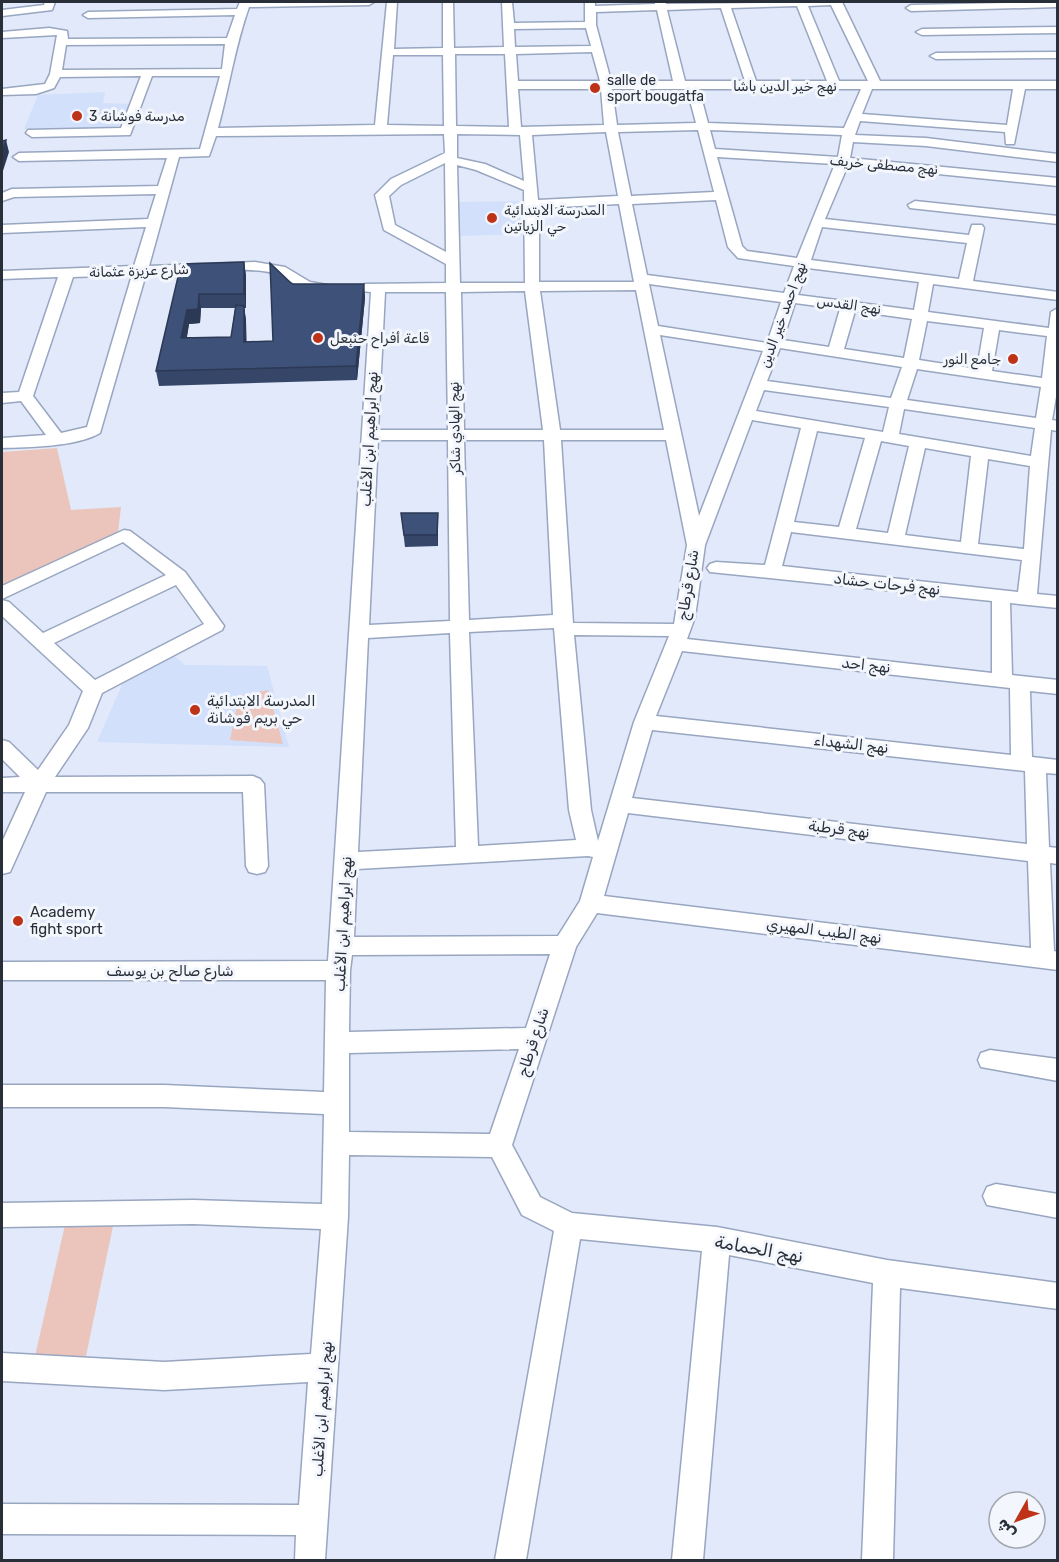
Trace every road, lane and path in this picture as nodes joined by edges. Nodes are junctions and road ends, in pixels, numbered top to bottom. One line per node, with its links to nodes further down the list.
1 (50, 2): 16 (street)
2 (369, 2): 14 (street)
3 (392, 2): 29 (street)
4 (448, 2): 28 (street, نهج الهادي شاكر)
5 (507, 2): 19 (street)
6 (802, 2): 7 (street); 8 (street); 42 (street)
7 (836, 2): 37 (street)
8 (725, 3): 11 (street); 41 (street)
9 (1003, 3): 10 (street); 13 (street)
10 (1032, 3): 12 (street)
11 (661, 4): 15 (street); 40 (street)
12 (1058, 4)
13 (908, 5): 25 (street)
14 (243, 6): 17 (street); 23 (street)
15 (590, 12): 19 (street); 26 (street, شارع قرطاج)
16 (2, 14)
17 (153, 14): 18 (street); 22 (street)
18 (88, 15)
19 (509, 26): 27 (street)
20 (1058, 30): 25 (street)
21 (2, 35): 24 (street)
22 (144, 41): 23 (street); 24 (street)
23 (231, 41): 32 (street)
24 (63, 42): 33 (street)
25 (929, 44): 30 (street); 34 (street)
26 (596, 49): 27 (street); 35 (street, شارع قرطاج)
27 (508, 50): 28 (street); 36 (street)
28 (448, 51): 29 (street); 49 (street, نهج الهادي شاكر)
29 (389, 52): 46 (street)
30 (1058, 56)
31 (148, 72): 32 (street); 33 (street); 52 (street)
32 (226, 72): 51 (street)
33 (56, 74): 43 (street)
34 (943, 76): 37 (street, نهج خير الدين باشا); 38 (street, نهج خير الدين باشا)
35 (606, 84): 36 (street, نهج خير الدين باشا); 40 (street, نهج خير الدين باشا); 47 (street, شارع قرطاج)
36 (513, 85): 50 (street)
37 (872, 85): 42 (street, نهج خير الدين باشا); 44 (street, نهج احمد خير الدين)
38 (1020, 85): 39 (street, نهج خير الدين باشا); 48 (street)
39 (1058, 85)
40 (686, 86): 41 (street, نهج خير الدين باشا); 45 (street)
41 (752, 86): 42 (street, نهج خير الدين باشا)
42 (835, 86)
43 (2, 92)
44 (854, 117): 48 (street); 53 (street, نهج احمد خير الدين)
45 (703, 126): 47 (street); 53 (street); 55 (street)
46 (381, 129): 49 (street); 51 (street)
47 (611, 129): 50 (street); 68 (street, شارع قرطاج)
48 (1012, 129): 54 (street)
49 (449, 130): 50 (street); 58 (street, نهج الهادي شاكر)
50 (521, 131): 64 (street)
51 (212, 132): 56 (street)
52 (32, 133)
53 (848, 135): 54 (street); 60 (street, نهج احمد خير الدين)
54 (1008, 152): 59 (street); 61 (street)
55 (711, 153): 60 (street, نهج مصطفى خريف); 67 (street)
56 (174, 154): 57 (street); 65 (street)
57 (19, 157)
58 (451, 158): 64 (street); 78 (street, نهج الهادي شاكر); 78 (street)
59 (1058, 158)
60 (843, 161): 62 (street, نهج مصطفى خريف); 73 (street, نهج احمد خير الدين)
61 (1002, 176): 62 (street, نهج مصطفى خريف); 63 (street, نهج مصطفى خريف)
62 (922, 178): 70 (street)
63 (1058, 182)
64 (530, 188): 69 (street)
65 (163, 190): 66 (street); 74 (street)
66 (2, 196)
67 (722, 196): 68 (street); 79 (street)
68 (627, 200): 69 (street); 84 (street, شارع قرطاج)
69 (532, 204): 86 (street)
70 (915, 205): 71 (street); 76 (street)
71 (980, 212): 72 (street); 77 (street)
72 (1058, 220)
73 (817, 222): 76 (street); 79 (street, نهج احمد خير الدين)
74 (153, 223): 75 (street); 80 (street)
75 (2, 229)
76 (909, 233): 77 (street)
77 (975, 240): 85 (street)
78 (453, 262): 88 (street, نهج الهادي شاكر)
79 (802, 263): 83 (street); 90 (street, نهج احمد خير الدين)
80 (140, 271): 81 (street, شارع عزيزة عثمانة); 87 (street, شارع عزيزة عثمانة); 114 (street)
81 (67, 273): 82 (street, شارع عزيزة عثمانة); 103 (street)
82 (2, 274)
83 (927, 279): 85 (street); 93 (street)
84 (642, 282): 86 (street, نهج القدس); 90 (street, نهج القدس); 95 (street, شارع قرطاج)
85 (965, 284): 89 (street)
86 (532, 286): 88 (street, شارع عزيزة عثمانة); 110 (street)
87 (359, 288): 88 (street, شارع عزيزة عثمانة); 111 (street, نهج ابراهيم ابن الأغلب)
88 (454, 288): 109 (street, نهج الهادي شاكر)
89 (1058, 296)
90 (790, 297): 91 (street, نهج القدس); 97 (street, نهج احمد خير الدين)
91 (849, 305): 93 (street, نهج القدس); 98 (street)
92 (1058, 312): 96 (street)
93 (921, 314): 94 (street, نهج القدس); 99 (street)
94 (992, 325): 96 (street, نهج القدس); 100 (street)
95 (651, 329): 97 (street); 112 (street, شارع قرطاج)
96 (1056, 333): 102 (street)
97 (773, 346): 98 (street); 101 (street, نهج احمد خير الدين)
98 (835, 352): 99 (street)
99 (911, 364): 100 (street); 105 (street)
100 (984, 374): 102 (street)
101 (757, 384): 105 (street); 106 (street, نهج احمد خير الدين)
102 (1050, 384): 108 (street)
103 (25, 396): 104 (street); 114 (street)
104 (3, 397)
105 (897, 405): 108 (street); 113 (street)
106 (745, 414): 107 (street); 122 (street, نهج احمد خير الدين)
107 (810, 425): 113 (street); 119 (street)
108 (1051, 425): 118 (street)
109 (455, 433): 110 (street); 111 (street); 134 (street, نهج الهادي شاكر)
110 (552, 434): 112 (street); 133 (street)
111 (369, 435): 135 (street, نهج ابراهيم ابن الأغلب)
112 (672, 435): 122 (street, شارع قرطاج)
113 (882, 437): 116 (street); 120 (street)
114 (57, 439): 115 (street)
115 (2, 443)
116 (918, 443): 117 (street); 121 (street)
117 (980, 453): 118 (street); 123 (street)
118 (1039, 462): 124 (street)
119 (783, 526): 120 (street); 126 (street)
120 (846, 533): 121 (street)
121 (895, 540): 123 (street)
122 (696, 545): 136 (street, شارع قرطاج)
123 (969, 548): 124 (street)
124 (1032, 556): 130 (street)
125 (716, 567): 126 (street, نهج فرحات حشاد)
126 (772, 571): 129 (street, نهج فرحات حشاد)
127 (179, 576): 128 (street); 137 (street); 140 (street)
128 (2, 593)
129 (1000, 597): 130 (street, نهج فرحات حشاد); 138 (street)
130 (1027, 598): 131 (street, نهج فرحات حشاد)
131 (1058, 602)
132 (2, 606): 137 (street)
133 (564, 625): 134 (street, نهج احد); 136 (street, نهج احد); 148 (street)
134 (460, 627): 135 (street, نهج احد); 149 (street, نهج الهادي شاكر)
135 (358, 632): 151 (street, نهج ابراهيم ابن الأغلب)
136 (677, 637): 138 (street, نهج احد); 141 (street, شارع قرطاج)
137 (41, 641): 140 (street)
138 (1011, 681): 139 (street, نهج احد); 143 (street)
139 (1058, 687)
140 (93, 689): 146 (street)
141 (644, 722): 143 (street, نهج الشهداء); 147 (street, شارع قرطاج)
142 (2, 747): 146 (street)
143 (1028, 763): 144 (street, نهج الشهداء); 150 (street)
144 (1058, 767)
145 (2, 784): 146 (street)
146 (40, 784): 152 (street); 153 (street)
147 (620, 804): 148 (street, شارع قرطاج); 150 (street, نهج قرطبة)
148 (597, 850): 149 (street); 154 (street, شارع قرطاج)
149 (467, 854): 151 (street)
150 (1048, 854): 157 (street)
151 (347, 861): 156 (street, نهج ابراهيم ابن الأغلب)
152 (2, 866)
153 (257, 866)
154 (591, 903): 155 (street, شارع قرطاج); 157 (street, نهج الطيب المهيري)
155 (565, 945): 156 (street); 160 (street, شارع قرطاج)
156 (342, 946): 158 (street, نهج ابراهيم ابن الأغلب)
157 (1050, 960)
158 (338, 970): 159 (street, شارع صالح بن يوسف); 161 (street, نهج ابراهيم ابن الأغلب)
159 (2, 971)
160 (534, 1038): 161 (street); 167 (street, شارع قرطاج)
161 (339, 1043): 165 (street, نهج ابراهيم ابن الأغلب)
162 (990, 1060): 163 (street)
163 (1058, 1070)
164 (2, 1096): 165 (street)
165 (338, 1104): 166 (street, نهج ابراهيم ابن الأغلب)
166 (337, 1143): 167 (street); 171 (street, نهج ابراهيم ابن الأغلب)
167 (499, 1146): 172 (street, نهج الحمامة)
168 (996, 1196): 169 (street)
169 (1058, 1206)
170 (2, 1215): 171 (street)
171 (335, 1217): 177 (street, نهج ابراهيم ابن الأغلب)
172 (569, 1225): 173 (street, نهج الحمامة); 181 (street)
173 (717, 1240): 174 (street, نهج الحمامة); 182 (street)
174 (887, 1273): 175 (street, نهج الحمامة); 183 (street)
175 (1058, 1296)
176 (2, 1367): 177 (street)
177 (326, 1367): 179 (street, نهج ابراهيم ابن الأغلب)
178 (2, 1519): 179 (street)
179 (314, 1520): 180 (street, نهج ابراهيم ابن الأغلب)
180 (310, 1560)
181 (510, 1560)
182 (687, 1560)
183 (878, 1560)

